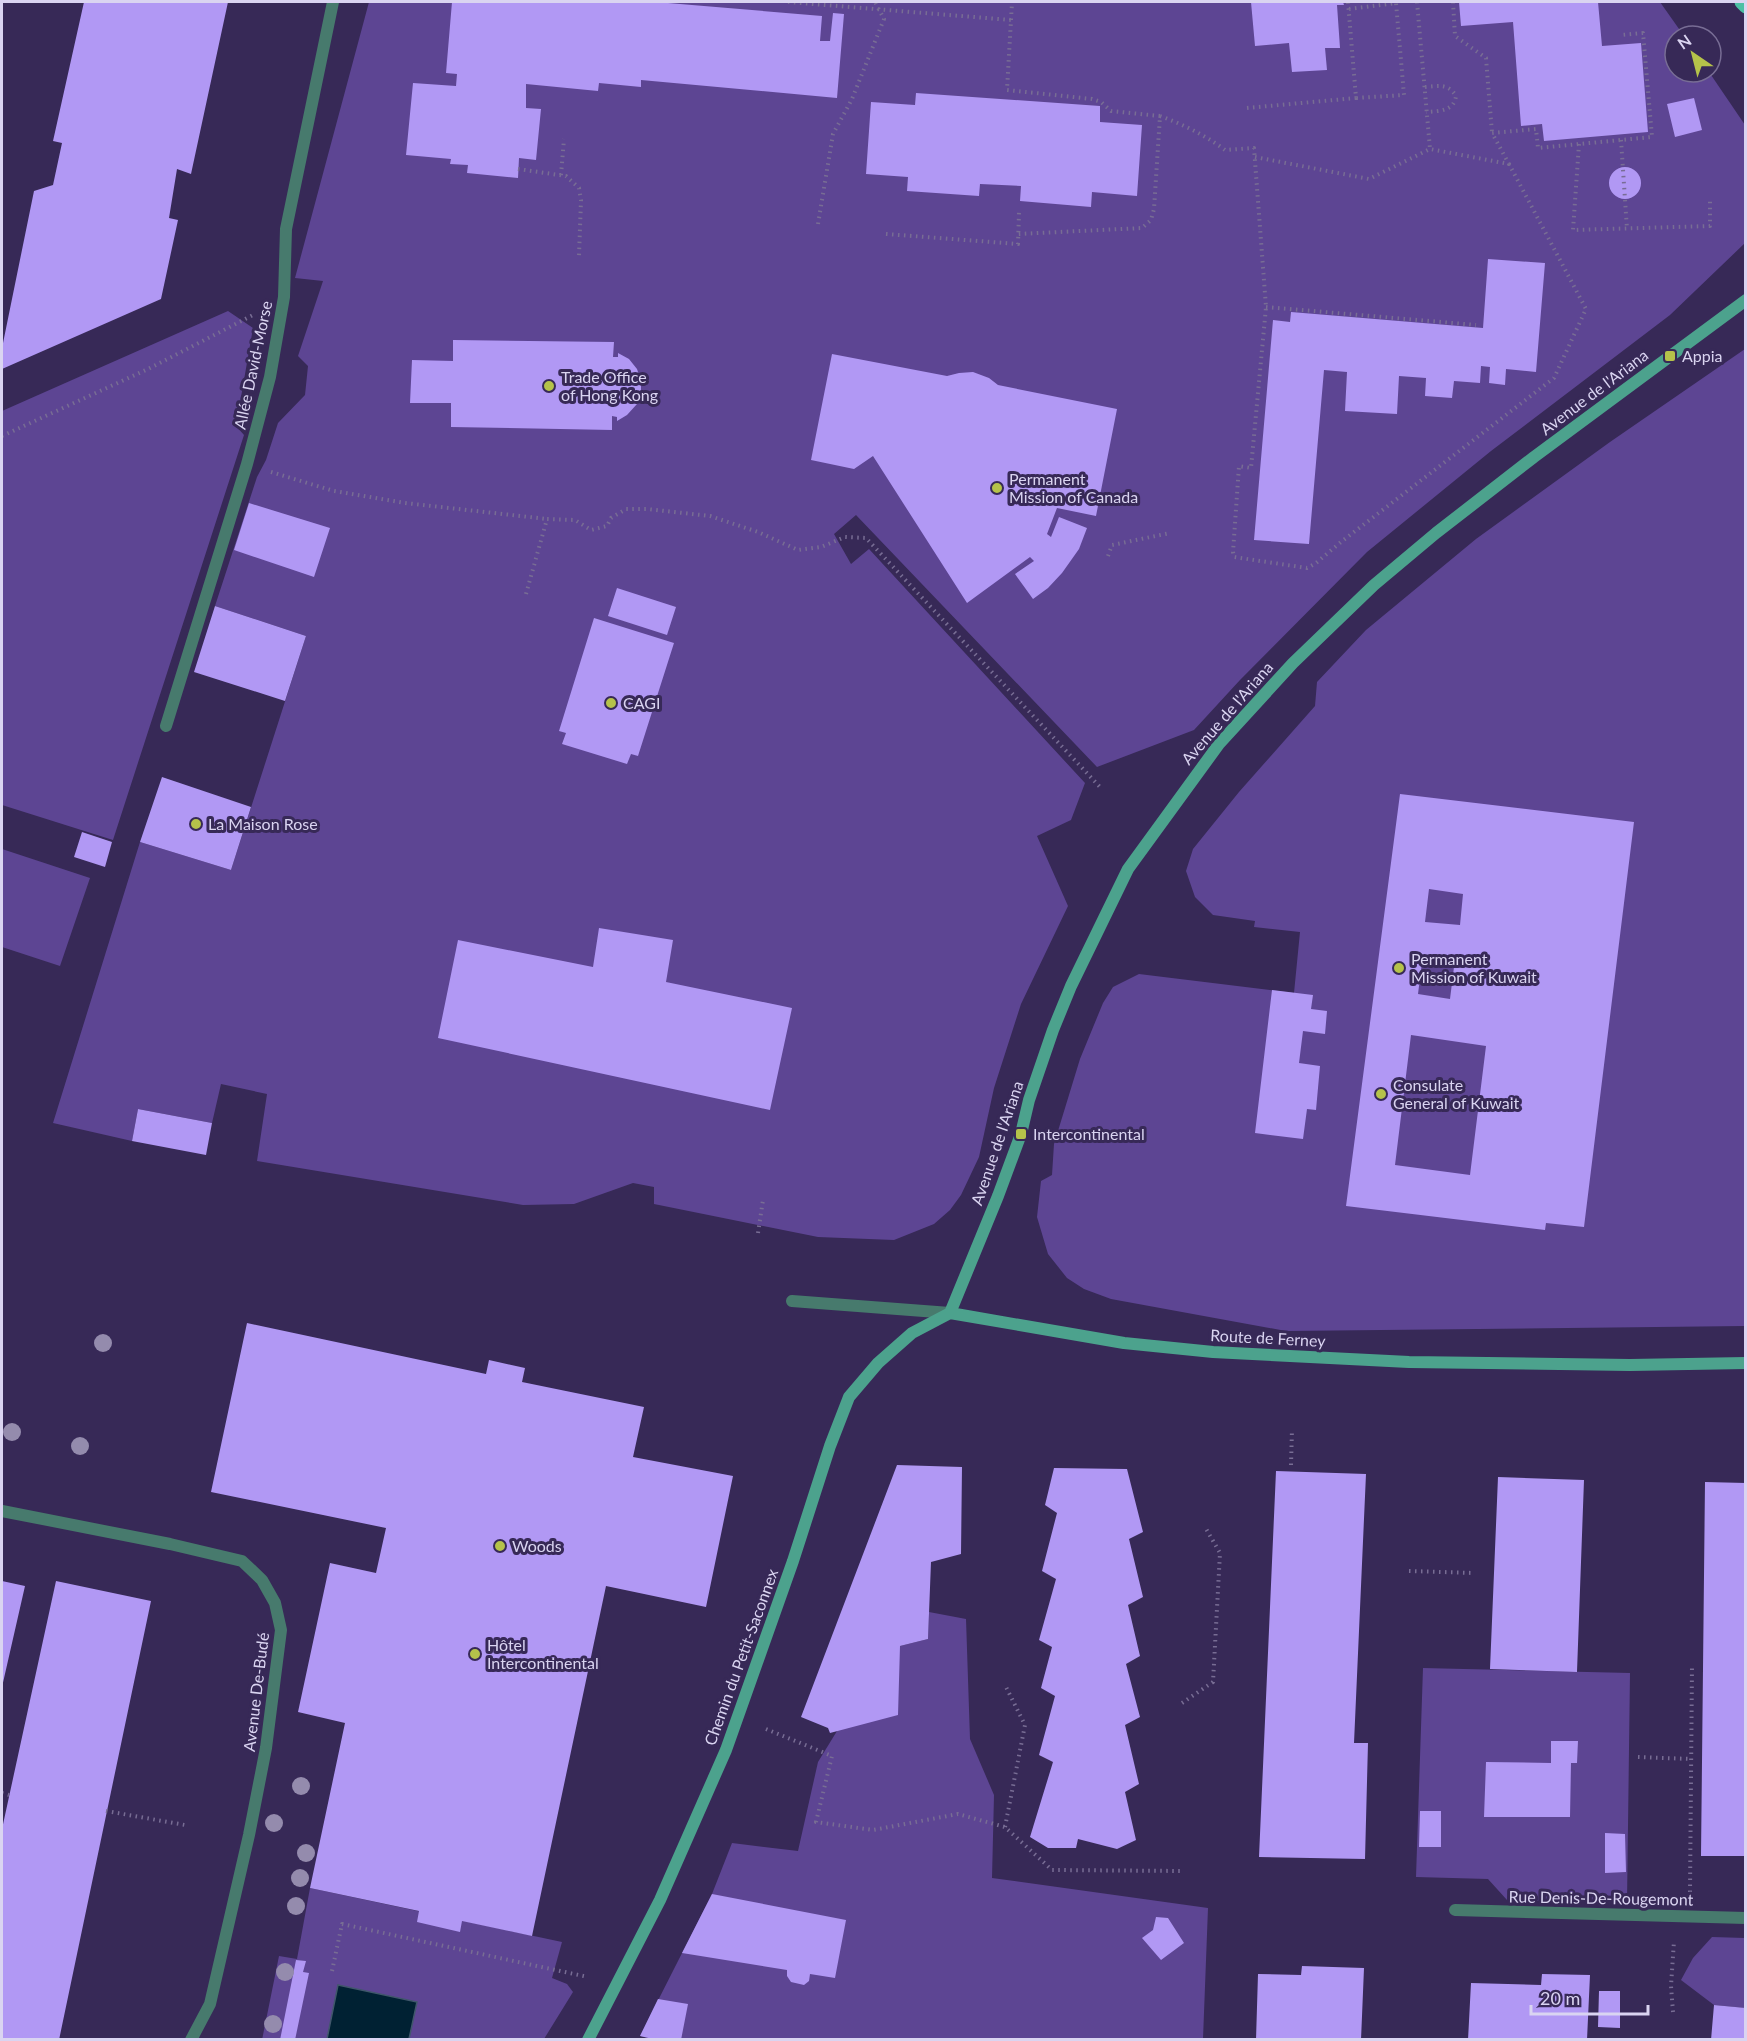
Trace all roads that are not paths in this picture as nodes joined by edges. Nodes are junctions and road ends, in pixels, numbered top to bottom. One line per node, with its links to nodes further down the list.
1 (333, 2): 5 (street, Allée David-Morse)
2 (1742, 2): 3 (main road)
3 (1746, 6)
4 (1746, 300): 7 (street, Avenue de l'Ariana)
5 (166, 726)
6 (792, 1301): 7 (street, Route de Ferney)
7 (950, 1313): 8 (street, Route de Ferney); 13 (street, Chemin du Petit-Saconnex)
8 (1746, 1364)
9 (2, 1511): 12 (street, Avenue De-Budé)
10 (1455, 1910): 11 (street, Rue Denis-De-Rougemont)
11 (1746, 1918)
12 (191, 2040)
13 (588, 2040)

